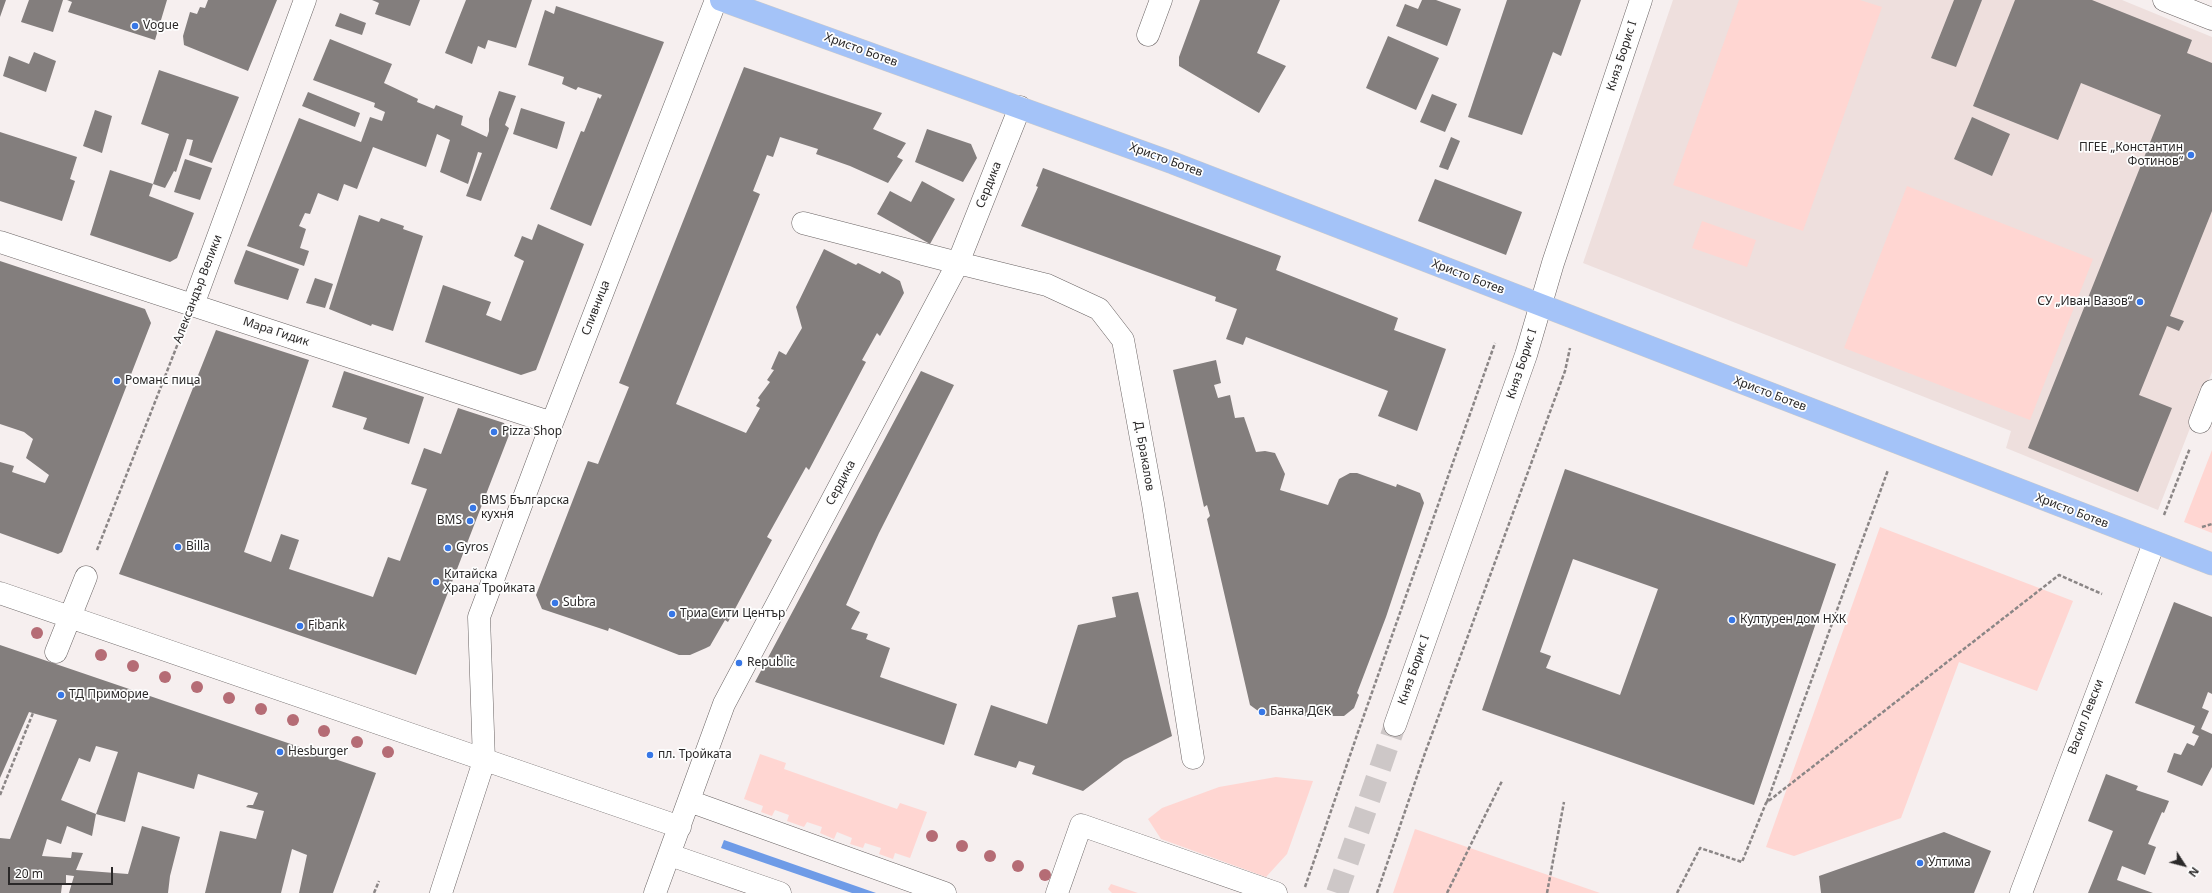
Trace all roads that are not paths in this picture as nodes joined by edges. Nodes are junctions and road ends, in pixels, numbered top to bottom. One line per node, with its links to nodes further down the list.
1 (305, 0): 13 (street, Александър Велики)
2 (716, 0): 17 (street, Сливница)
3 (721, 0): 9 (main road, Христо Ботев)
4 (1161, 0): 8 (street)
5 (1641, 0): 14 (street, Княз Борис I)
6 (2164, 0): 7 (street)
7 (2212, 19)
8 (1148, 35)
9 (1020, 107): 12 (street, Сердика); 14 (main road, Христо Ботев)
10 (803, 223): 12 (street)
11 (0, 242): 13 (street, Мара Гидик)
12 (958, 263): 25 (street, Д. Бракалов); 27 (street, Сердика)
13 (193, 305): 17 (street, Мара Гидик)
14 (1540, 305): 18 (main road, Христо Ботев); 24 (street, Княз Борис I)
15 (2212, 391): 16 (street)
16 (2200, 422)
17 (552, 423): 26 (street, Сливница)
18 (2154, 542): 19 (main road, Христо Ботев); 36 (street, Васил Левски)
19 (2212, 564)
20 (86, 577): 22 (street)
21 (0, 593): 22 (street)
22 (70, 618): 23 (street); 26 (street)
23 (56, 652)
24 (1395, 725)
25 (1193, 758)
26 (484, 761): 28 (street); 31 (street)
27 (689, 801): 28 (street, Сердика); 34 (street)
28 (680, 827): 29 (street, Сердика)
29 (670, 854): 32 (street, Сердика); 33 (street)
30 (1271, 892): 35 (street)
31 (441, 893)
32 (655, 893)
33 (780, 893)
34 (945, 893)
35 (1057, 893)
36 (2020, 893)

